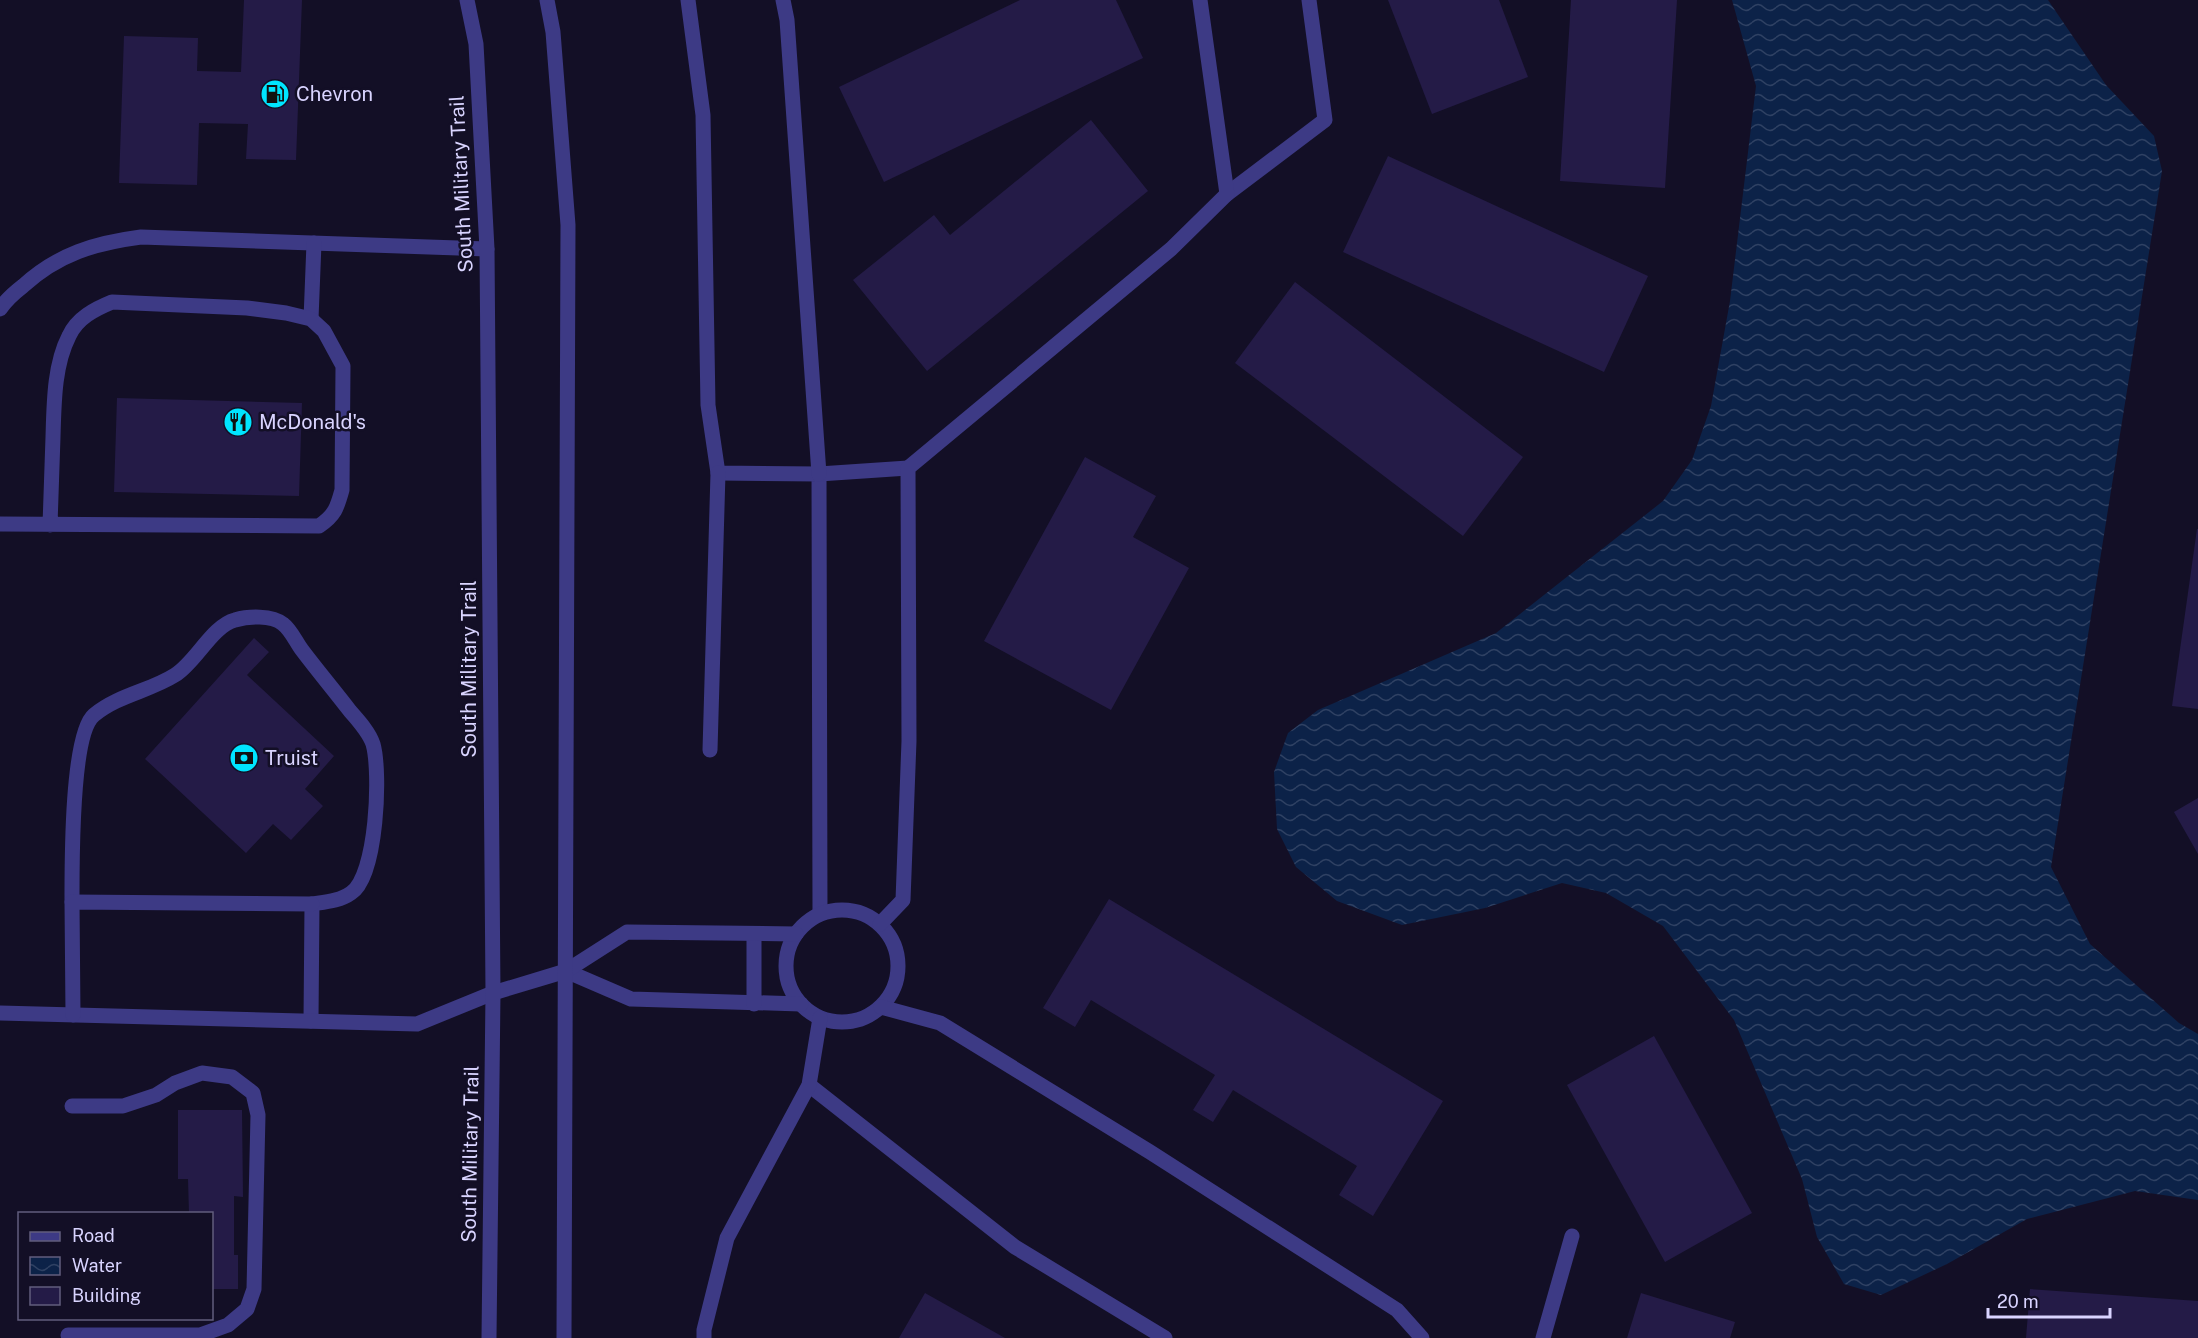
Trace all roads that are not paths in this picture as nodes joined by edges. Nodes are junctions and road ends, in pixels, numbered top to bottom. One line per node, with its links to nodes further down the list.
1 (467, 0): 9 (street, South Military Trail)
2 (547, 0): 24 (street)
3 (688, 0): 13 (street)
4 (783, 0): 14 (street)
5 (1200, 0): 7 (street)
6 (1309, 0): 7 (street)
7 (1227, 195): 12 (street)
8 (314, 243): 9 (street); 10 (street); 11 (street)
9 (487, 249): 25 (street, South Military Trail)
10 (0, 309)
11 (311, 319): 16 (street); 16 (street)
12 (908, 468): 14 (street); 21 (street)
13 (717, 473): 14 (street); 17 (street)
14 (819, 474): 20 (street)
15 (0, 524): 16 (street)
16 (50, 525)
17 (710, 750)
18 (72, 902): 19 (street); 19 (street); 30 (street)
19 (312, 904): 32 (street)
20 (820, 914): 21 (street); 23 (street)
21 (880, 924): 28 (street)
22 (754, 934): 23 (street); 24 (street); 26 (street)
23 (796, 934): 27 (street)
24 (566, 971): 25 (street); 26 (street); 38 (street)
25 (493, 993): 32 (street); 37 (street, South Military Trail)
26 (754, 1004): 27 (street)
27 (801, 1004): 31 (street)
28 (881, 1006): 31 (street); 41 (street)
29 (0, 1013): 30 (street)
30 (73, 1015): 32 (street)
31 (820, 1018): 33 (street)
32 (311, 1021)
33 (809, 1085): 39 (street); 40 (street)
34 (72, 1106): 36 (street)
35 (1572, 1236): 42 (street)
36 (68, 1335)
37 (489, 1338)
38 (564, 1338)
39 (704, 1338)
40 (1165, 1338)
41 (1422, 1338)
42 (1543, 1338)

